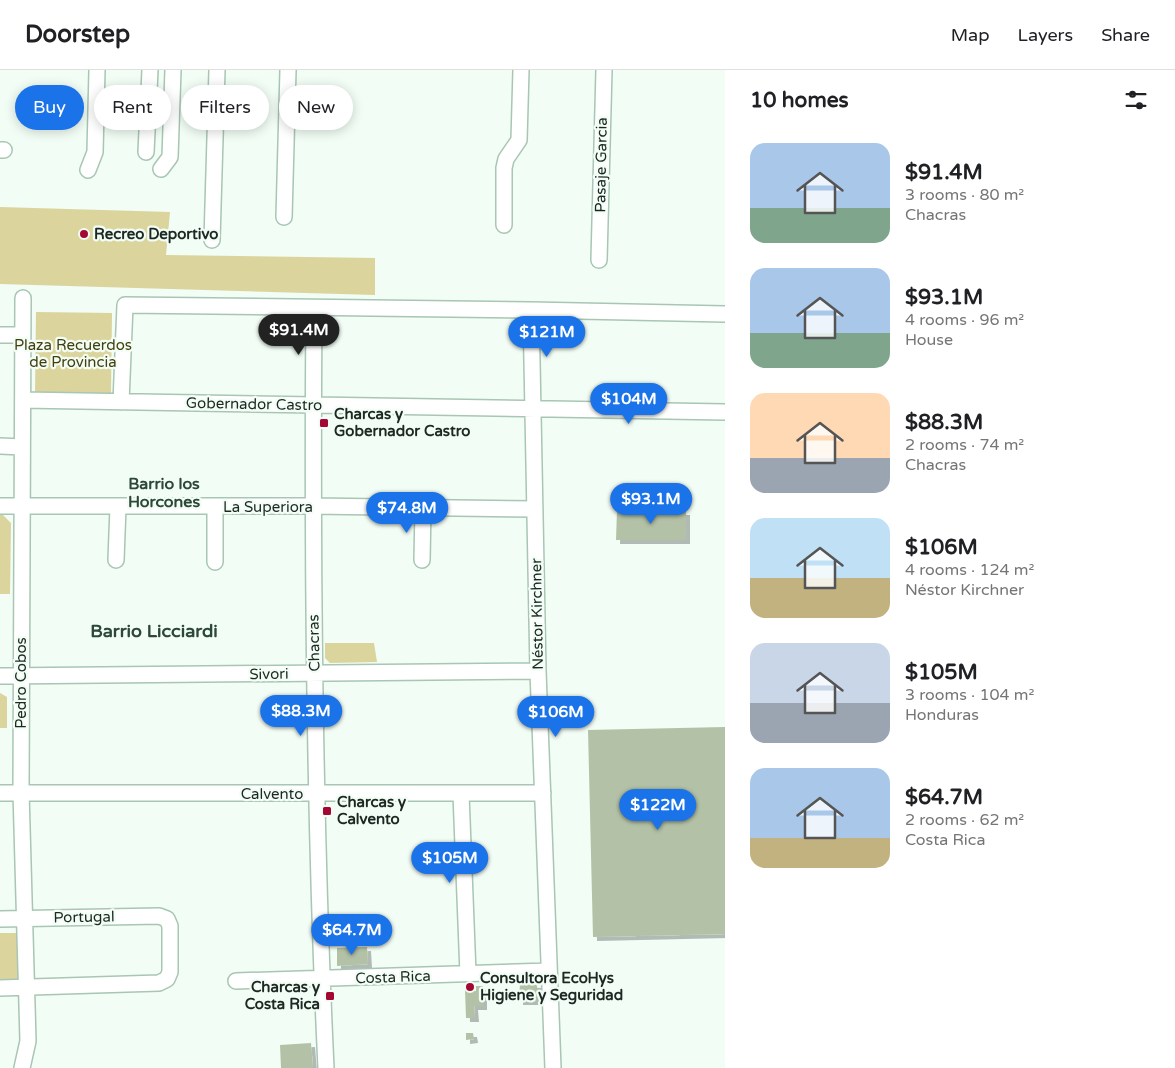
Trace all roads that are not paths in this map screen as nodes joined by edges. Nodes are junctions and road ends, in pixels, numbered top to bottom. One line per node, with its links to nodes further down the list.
1 (97, 70): 10 (street)
2 (150, 70): 8 (street)
3 (174, 70): 9 (street)
4 (217, 70): 13 (street)
5 (288, 70): 11 (street)
6 (521, 70): 12 (street)
7 (604, 70): 14 (street, Pasaje Garcia)
8 (146, 152)
9 (161, 169)
10 (88, 170)
11 (284, 217)
12 (504, 225)
13 (212, 240)
14 (599, 260)
15 (23, 298): 20 (street, Pedro Cobos)
16 (314, 308): 17 (street); 22 (street); 23 (street, Chacras)
17 (531, 310): 18 (street); 24 (street, Néstor Kirchner)
18 (725, 314)
19 (0, 335): 20 (street)
20 (22, 335): 21 (street, Pedro Cobos)
21 (23, 400): 22 (street, Gobernador Castro); 27 (street, Pedro Cobos)
22 (121, 402): 23 (street, Gobernador Castro)
23 (314, 405): 24 (street, Gobernador Castro); 30 (street, Chacras)
24 (533, 408): 25 (street, Gobernador Castro); 34 (street, Néstor Kirchner)
25 (725, 412)
26 (0, 446): 27 (street)
27 (22, 447): 29 (street, Pedro Cobos)
28 (0, 506): 29 (street, La Superiora)
29 (22, 506): 31 (street, La Superiora); 41 (street, Pedro Cobos)
30 (313, 506): 32 (street, La Superiora); 33 (street, La Superiora); 39 (street, Chacras)
31 (118, 507): 32 (street, La Superiora); 35 (street)
32 (215, 507): 37 (street)
33 (422, 508): 34 (street, La Superiora); 36 (street)
34 (535, 509): 38 (street, Néstor Kirchner)
35 (116, 560)
36 (422, 560)
37 (215, 562)
38 (538, 671): 39 (street, Sivori); 44 (street, Néstor Kirchner)
39 (314, 673): 41 (street, Sivori); 45 (street, Chacras)
40 (0, 676): 41 (street, Sivori)
41 (21, 676): 42 (street, Pedro Cobos)
42 (21, 792): 43 (street, Calvento); 45 (street, Calvento); 47 (street, Pedro Cobos)
43 (0, 793)
44 (543, 793): 46 (street, Calvento); 49 (street, Néstor Kirchner)
45 (317, 794): 46 (street, Calvento); 51 (street, Chacras)
46 (461, 794): 50 (street)
47 (24, 918): 48 (street, Portugal); 54 (street, Pedro Cobos); 54 (street, Portugal)
48 (0, 919)
49 (549, 971): 50 (street, Costa Rica); 57 (street, Néstor Kirchner)
50 (468, 974): 51 (street, Costa Rica)
51 (322, 979): 52 (street, Costa Rica); 56 (street, Chacras)
52 (236, 981)
53 (0, 988): 54 (street)
54 (25, 988): 55 (street, Pedro Cobos)
55 (22, 1068)
56 (326, 1068)
57 (553, 1068)

